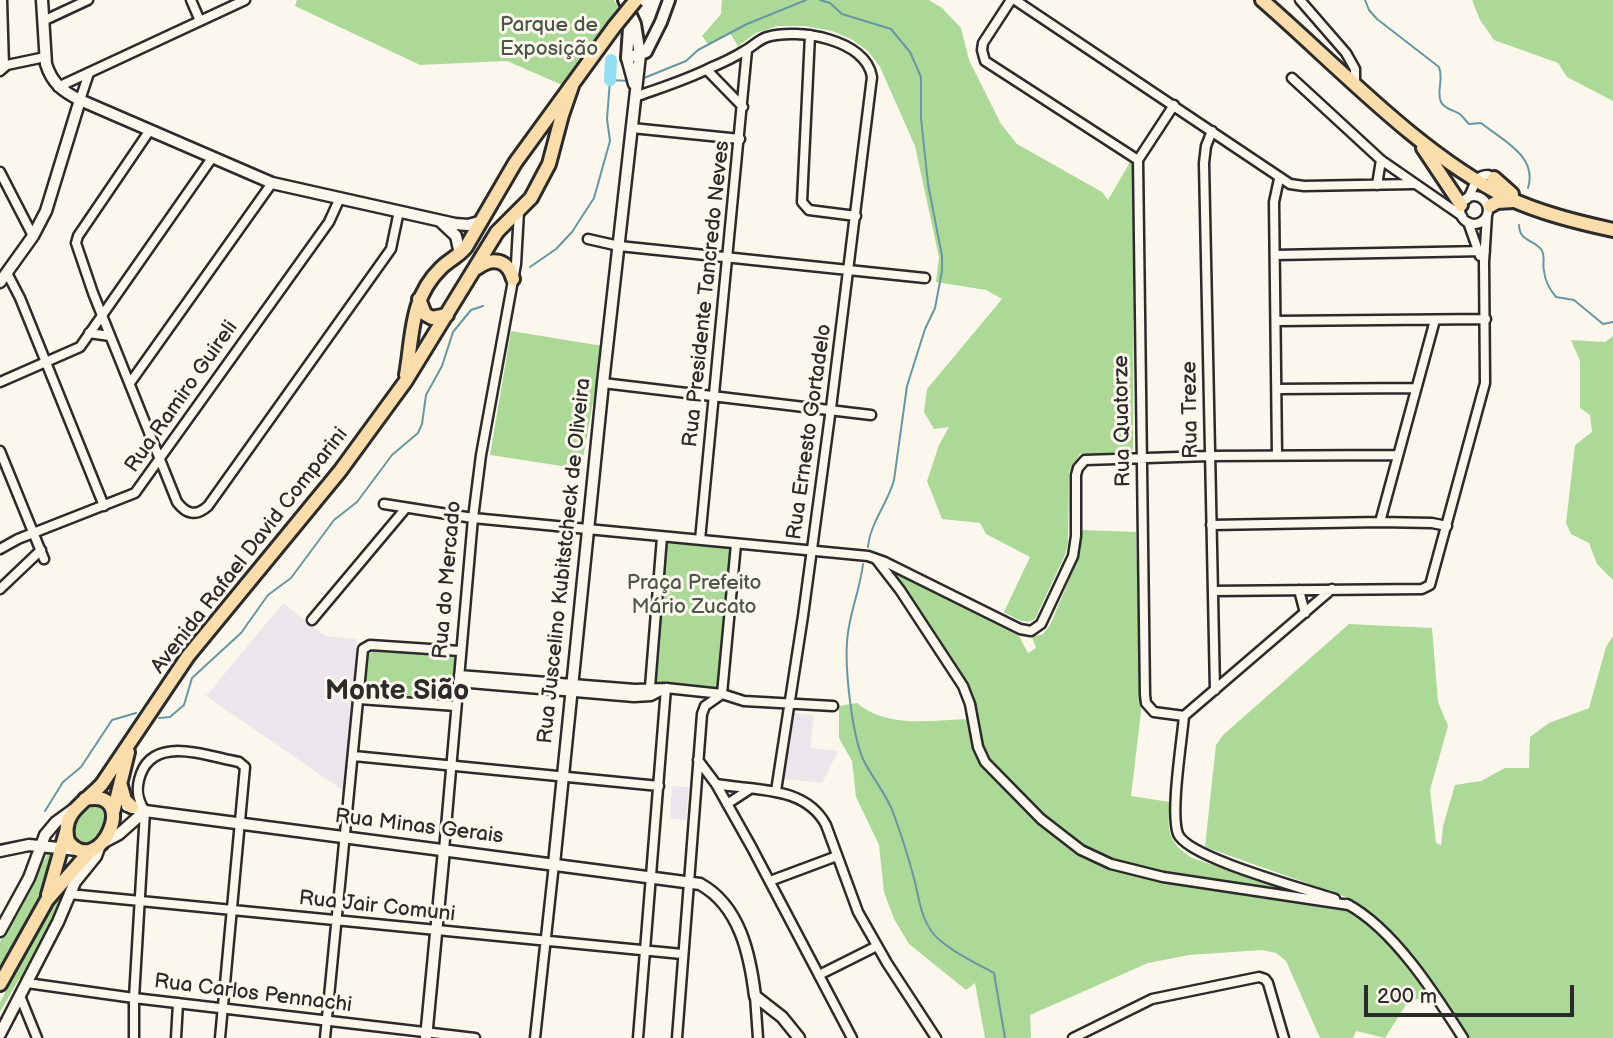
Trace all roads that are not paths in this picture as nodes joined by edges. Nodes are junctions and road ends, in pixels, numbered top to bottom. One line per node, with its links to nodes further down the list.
1 (2, 0): 20 (street)
2 (41, 0): 12 (street)
3 (88, 0): 12 (street)
4 (191, 0): 13 (street)
5 (245, 0): 13 (street)
6 (624, 0): 15 (main road)
7 (636, 0): 25 (main road, Avenida Rafael David Comparini, bridge)
8 (669, 0): 17 (main road)
9 (1013, 0): 29 (street); 38 (street)
10 (1262, 0): 24 (main road)
11 (1303, 3): 24 (street)
12 (43, 21): 18 (street)
13 (200, 21): 22 (street)
14 (810, 36): 16 (street); 53 (street, Rua Ernesto Gortadelo); 53 (street)
15 (633, 43): 17 (main road); 19 (main road)
16 (747, 50): 21 (street); 30 (street, Rua Presidente Tancredo Neves)
17 (640, 55): 19 (main road); 27 (street, Rua Juscelino Kubitstcheck de Oliveira)
18 (45, 57): 20 (street); 26 (street)
19 (627, 58): 27 (street, Rua Juscelino Kubitstcheck de Oliveira)
20 (2, 69)
21 (707, 70): 27 (street); 30 (street)
22 (90, 73): 26 (street); 28 (street)
23 (1292, 78): 39 (street)
24 (1355, 83): 34 (main road)
25 (572, 86): 36 (main road, Avenida Rafael David Comparini); 40 (main road, Avenida Rafael David Comparini)
26 (58, 87): 28 (street)
27 (635, 92): 31 (street, Rua Juscelino Kubitstcheck de Oliveira)
28 (80, 100): 32 (street); 57 (street)
29 (1174, 105): 33 (street); 38 (street)
30 (743, 107): 35 (street, Rua Presidente Tancredo Neves)
31 (632, 128): 35 (street); 59 (street, Rua Juscelino Kubitstcheck de Oliveira)
32 (150, 130): 37 (street); 70 (street)
33 (1212, 131): 42 (street); 96 (street, Rua Treze)
34 (1412, 134): 43 (main road); 52 (main road)
35 (740, 139): 63 (street, Rua Presidente Tancredo Neves)
36 (526, 148): 40 (main road); 55 (main road, Avenida Rafael David Comparini)
37 (212, 158): 44 (street); 71 (street)
38 (1138, 160): 98 (street, Rua Quatorze)
39 (1381, 160): 45 (street); 46 (street)
40 (549, 164): 51 (main road, Avenida Rafael David Comparini)
41 (0, 172): 57 (street)
42 (1279, 179): 46 (street); 62 (street)
43 (1483, 180): 48 (main road); 49 (main road); 52 (street)
44 (272, 183): 47 (street); 81 (street)
45 (1413, 184): 46 (street); 52 (street)
46 (1377, 185)
47 (339, 200): 50 (street); 92 (street, Rua Ramiro Guireli)
48 (1519, 202): 49 (main road); 56 (main road)
49 (1489, 203): 52 (street); 52 (street); 60 (street)
50 (399, 211): 54 (street); 101 (street)
51 (519, 211): 65 (main road, Avenida Rafael David Comparini); 68 (street, Rua do Mercado)
52 (1465, 211): 60 (street)
53 (856, 216): 64 (street, Rua Ernesto Gortadelo)
54 (440, 220): 55 (street); 61 (street)
55 (479, 222): 61 (main road, Avenida Rafael David Comparini)
56 (1613, 230)
57 (33, 236): 66 (street)
58 (588, 239): 59 (street)
59 (619, 246): 63 (street); 86 (street, Rua Juscelino Kubitstcheck de Oliveira)
60 (1482, 252): 62 (street); 75 (street)
61 (460, 254): 72 (main road, Avenida Rafael David Comparini)
62 (1275, 255): 77 (street)
63 (729, 258): 64 (street); 89 (street, Rua Presidente Tancredo Neves)
64 (850, 270): 67 (street); 90 (street, Rua Ernesto Gortadelo)
65 (474, 271): 68 (main road); 73 (main road, Avenida Rafael David Comparini)
66 (7, 273): 69 (street); 80 (street)
67 (925, 278)
68 (513, 279): 105 (street, Rua do Mercado)
69 (0, 282)
70 (93, 293): 71 (street); 74 (street)
71 (116, 295): 74 (street)
72 (419, 298): 73 (main road); 84 (main road, Avenida Rafael David Comparini)
73 (447, 314): 84 (main road, Avenida Rafael David Comparini)
74 (102, 315): 78 (street); 79 (street)
75 (1486, 319): 76 (street); 108 (street)
76 (1435, 320): 77 (street); 87 (street)
77 (1277, 321): 88 (street)
78 (89, 333): 79 (street); 80 (street)
79 (110, 336): 82 (street)
80 (45, 364): 83 (street); 103 (street)
81 (145, 365): 82 (street); 85 (street)
82 (124, 368): 85 (street)
83 (0, 382)
84 (405, 382): 135 (main road, Avenida Rafael David Comparini)
85 (130, 383): 93 (street)
86 (603, 383): 89 (street); 109 (street, Rua Juscelino Kubitstcheck de Oliveira)
87 (1415, 388): 88 (street); 95 (street)
88 (1277, 389): 97 (street)
89 (715, 395): 90 (street); 112 (street, Rua Presidente Tancredo Neves)
90 (831, 408): 91 (street); 115 (street, Rua Ernesto Gortadelo)
91 (871, 415)
92 (173, 438): 93 (street); 99 (street, Rua Ramiro Guireli)
93 (151, 439): 99 (street)
94 (0, 451): 110 (street)
95 (1397, 455): 97 (street); 106 (street)
96 (1209, 456): 97 (street); 98 (street); 107 (street, Rua Treze)
97 (1277, 456)
98 (1141, 457): 116 (street); 134 (street, Rua Quatorze)
99 (159, 459): 100 (street, Rua Ramiro Guireli); 101 (street)
100 (145, 479): 101 (street); 103 (street, Rua Ramiro Guireli)
101 (168, 480)
102 (384, 504): 104 (street)
103 (104, 506): 110 (street, Rua Ramiro Guireli)
104 (406, 508): 105 (street); 122 (street)
105 (473, 519): 109 (street); 123 (street, Rua do Mercado)
106 (1380, 522): 107 (street); 108 (street)
107 (1211, 525): 120 (street, Rua Treze)
108 (1447, 526): 118 (street)
109 (588, 529): 111 (street); 125 (street, Rua Juscelino Kubitstcheck de Oliveira)
110 (33, 533): 114 (street, Rua Ramiro Guireli); 117 (street)
111 (662, 537): 112 (street); 126 (street)
112 (700, 540): 113 (street)
113 (736, 544): 115 (street); 129 (street)
114 (0, 549)
115 (812, 551): 116 (street); 131 (street, Rua Ernesto Gortadelo)
116 (876, 559): 167 (street)
117 (0, 589)
118 (1332, 589): 119 (street); 121 (street)
119 (1299, 590): 120 (street); 121 (street)
120 (1213, 592): 128 (street, Rua Treze)
121 (1305, 613): 128 (street)
122 (312, 620)
123 (460, 651): 124 (street, Rua do Mercado); 130 (street)
124 (458, 678): 125 (street); 132 (street, Rua do Mercado)
125 (570, 687): 126 (street); 127 (street); 139 (street, Rua Juscelino Kubitstcheck de Oliveira)
126 (650, 687): 127 (street)
127 (666, 688): 129 (street); 142 (street)
128 (1215, 690): 134 (street)
129 (722, 694): 131 (street); 137 (street)
130 (359, 699): 132 (street); 136 (street)
131 (788, 704): 133 (street); 144 (street, Rua Ernesto Gortadelo)
132 (456, 706): 138 (street, Rua do Mercado)
133 (833, 706)
134 (1184, 716): 167 (street)
135 (129, 745): 141 (main road, Avenida Rafael David Comparini); 145 (main road, Avenida Rafael David Comparini)
136 (354, 756): 138 (street); 153 (street)
137 (698, 760): 140 (street); 162 (street)
138 (451, 766): 139 (street); 157 (street, Rua do Mercado)
139 (562, 776): 142 (street); 160 (street, Rua Juscelino Kubitstcheck de Oliveira)
140 (716, 784): 143 (street); 146 (street)
141 (121, 785): 147 (main road, Avenida Rafael David Comparini); 148 (main road)
142 (659, 786): 161 (street)
143 (750, 789): 144 (street); 146 (street)
144 (776, 791): 159 (street)
145 (85, 799): 147 (main road); 149 (main road, Avenida Rafael David Comparini)
146 (727, 804): 163 (street)
147 (112, 805): 148 (street, Rua Minas Gerais); 155 (main road, Avenida Rafael David Comparini)
148 (132, 807): 150 (street, Rua Minas Gerais)
149 (74, 809): 152 (main road, Avenida Rafael David Comparini); 154 (street)
150 (145, 811): 151 (street, Rua Minas Gerais); 151 (street); 155 (street); 166 (street)
151 (240, 823): 153 (street, Rua Minas Gerais); 168 (street)
152 (66, 831): 155 (main road); 156 (main road, Avenida Rafael David Comparini)
153 (345, 837): 157 (street, Rua Minas Gerais); 169 (street)
154 (40, 846): 156 (street); 158 (street); 171 (street)
155 (93, 847): 156 (street); 164 (street); 165 (main road, Avenida Rafael David Comparini)
156 (60, 849): 165 (main road, Avenida Rafael David Comparini)
157 (444, 850): 160 (street, Rua Minas Gerais); 170 (street, Rua do Mercado)
158 (0, 851)
159 (837, 856): 163 (street); 173 (street)
160 (554, 864): 161 (street, Rua Minas Gerais); 172 (street, Rua Juscelino Kubitstcheck de Oliveira)
161 (652, 877): 162 (street, Rua Minas Gerais); 174 (street)
162 (688, 881): 175 (street); 180 (street)
163 (770, 881): 176 (street)
164 (69, 894): 166 (street, Rua Jair Comuni); 177 (street)
165 (47, 900): 178 (main road, Avenida Rafael David Comparini)
166 (140, 902): 168 (street, Rua Jair Comuni); 181 (street)
167 (1349, 905): 202 (street)
168 (231, 910): 169 (street, Rua Jair Comuni); 183 (street)
169 (337, 920): 170 (street, Rua Jair Comuni); 184 (street)
170 (437, 930): 172 (street, Rua Jair Comuni); 186 (street, Rua do Mercado)
171 (0, 931)
172 (546, 941): 174 (street, Rua Jair Comuni); 193 (street, Rua Juscelino Kubitstcheck de Oliveira)
173 (877, 946): 176 (street); 199 (street)
174 (645, 950): 175 (street, Rua Jair Comuni); 194 (street)
175 (682, 954): 195 (street)
176 (819, 975): 198 (street)
177 (27, 983): 179 (street); 181 (street, Rua Carlos Pennachi)
178 (0, 984)
179 (20, 996): 185 (street); 187 (street)
180 (755, 996): 196 (street); 197 (street)
181 (134, 998): 182 (street, Rua Carlos Pennachi); 188 (street)
182 (178, 1003): 183 (street, Rua Carlos Pennachi); 189 (street)
183 (223, 1008): 184 (street, Rua Carlos Pennachi); 190 (street)
184 (327, 1021): 186 (street, Rua Carlos Pennachi); 191 (street)
185 (0, 1034)
186 (426, 1035): 192 (street, Rua Carlos Pennachi)
187 (37, 1038)
188 (134, 1038)
189 (176, 1038)
190 (220, 1038)
191 (325, 1038)
192 (475, 1038)
193 (535, 1038)
194 (638, 1038)
195 (677, 1038)
196 (758, 1038)
197 (799, 1038)
198 (852, 1038)
199 (936, 1038)
200 (1073, 1038): 201 (street)
201 (1284, 1038)
202 (1463, 1038)

